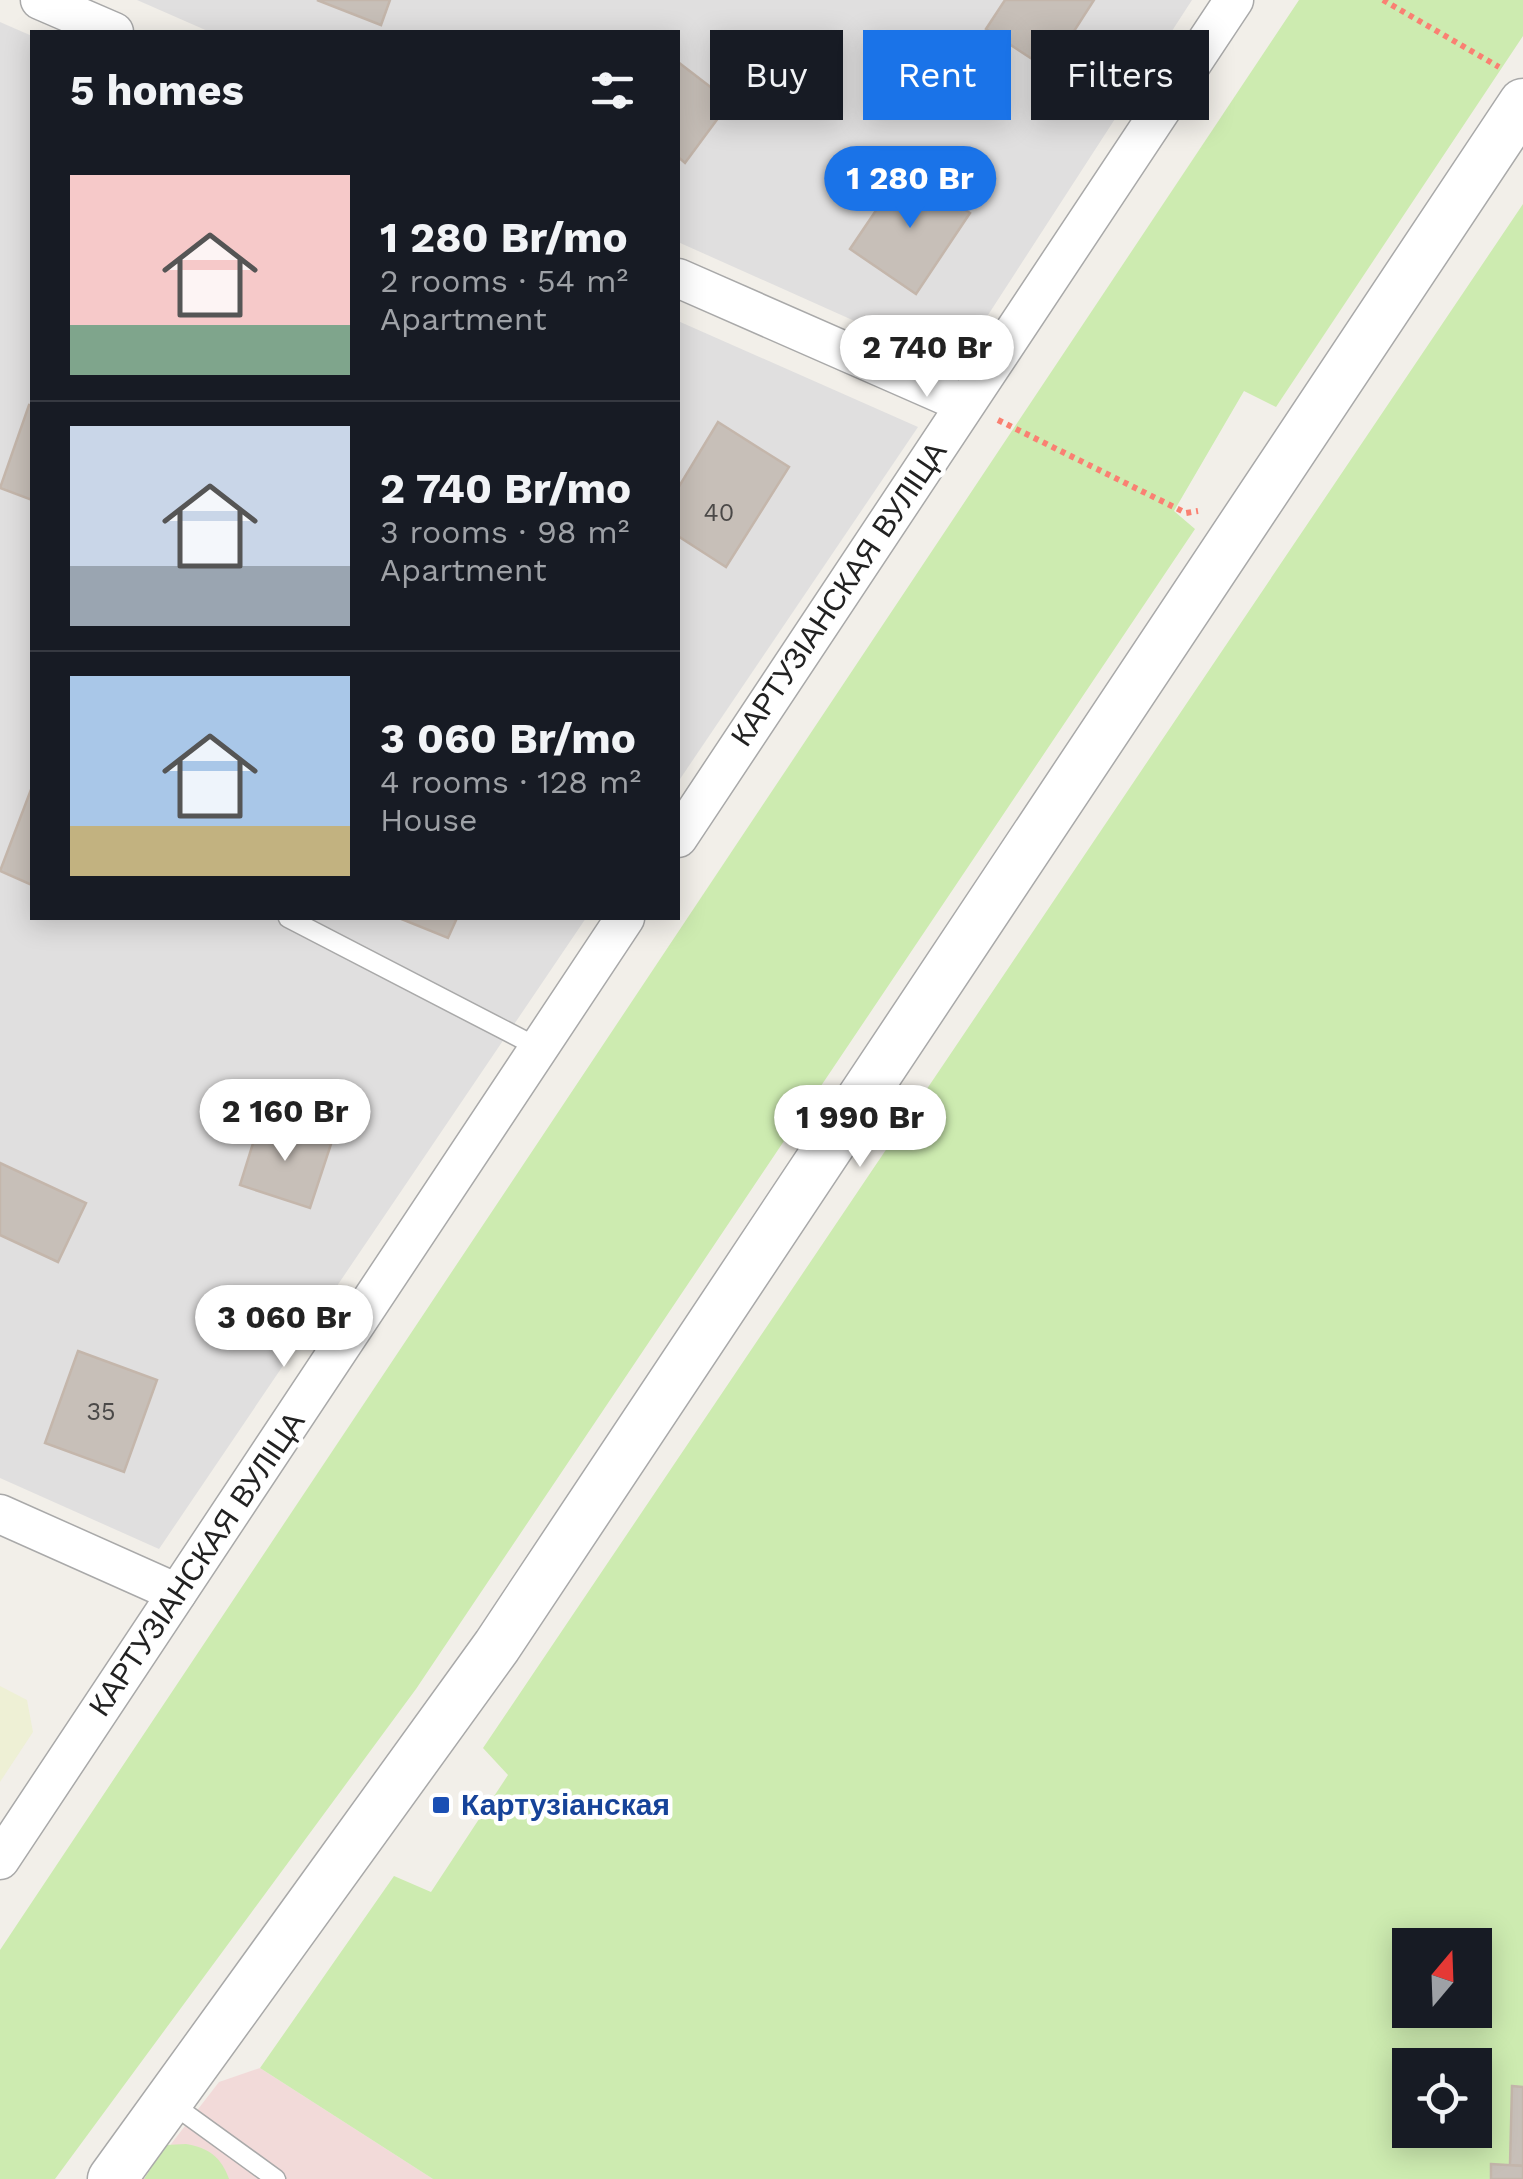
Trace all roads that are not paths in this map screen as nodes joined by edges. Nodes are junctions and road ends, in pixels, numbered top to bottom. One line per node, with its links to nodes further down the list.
1 (40, 0): 3 (street)
2 (1233, 0): 6 (street, КАРТУЗІАНСКАЯ ВУЛІЦА)
3 (109, 30)
4 (1516, 87): 14 (street)
5 (680, 279): 6 (street)
6 (965, 404): 7 (street, КАРТУЗІАНСКАЯ ВУЛІЦА)
7 (680, 835)
8 (292, 920): 10 (lane)
9 (624, 920): 10 (street, КАРТУЗІАНСКАЯ ВУЛІЦА)
10 (539, 1048): 12 (street, КАРТУЗІАНСКАЯ ВУЛІЦА)
11 (0, 1514): 12 (street)
12 (177, 1593): 13 (street, КАРТУЗІАНСКАЯ ВУЛІЦА)
13 (0, 1860)
14 (166, 2100): 15 (street); 16 (lane)
15 (112, 2179)
16 (276, 2179)

